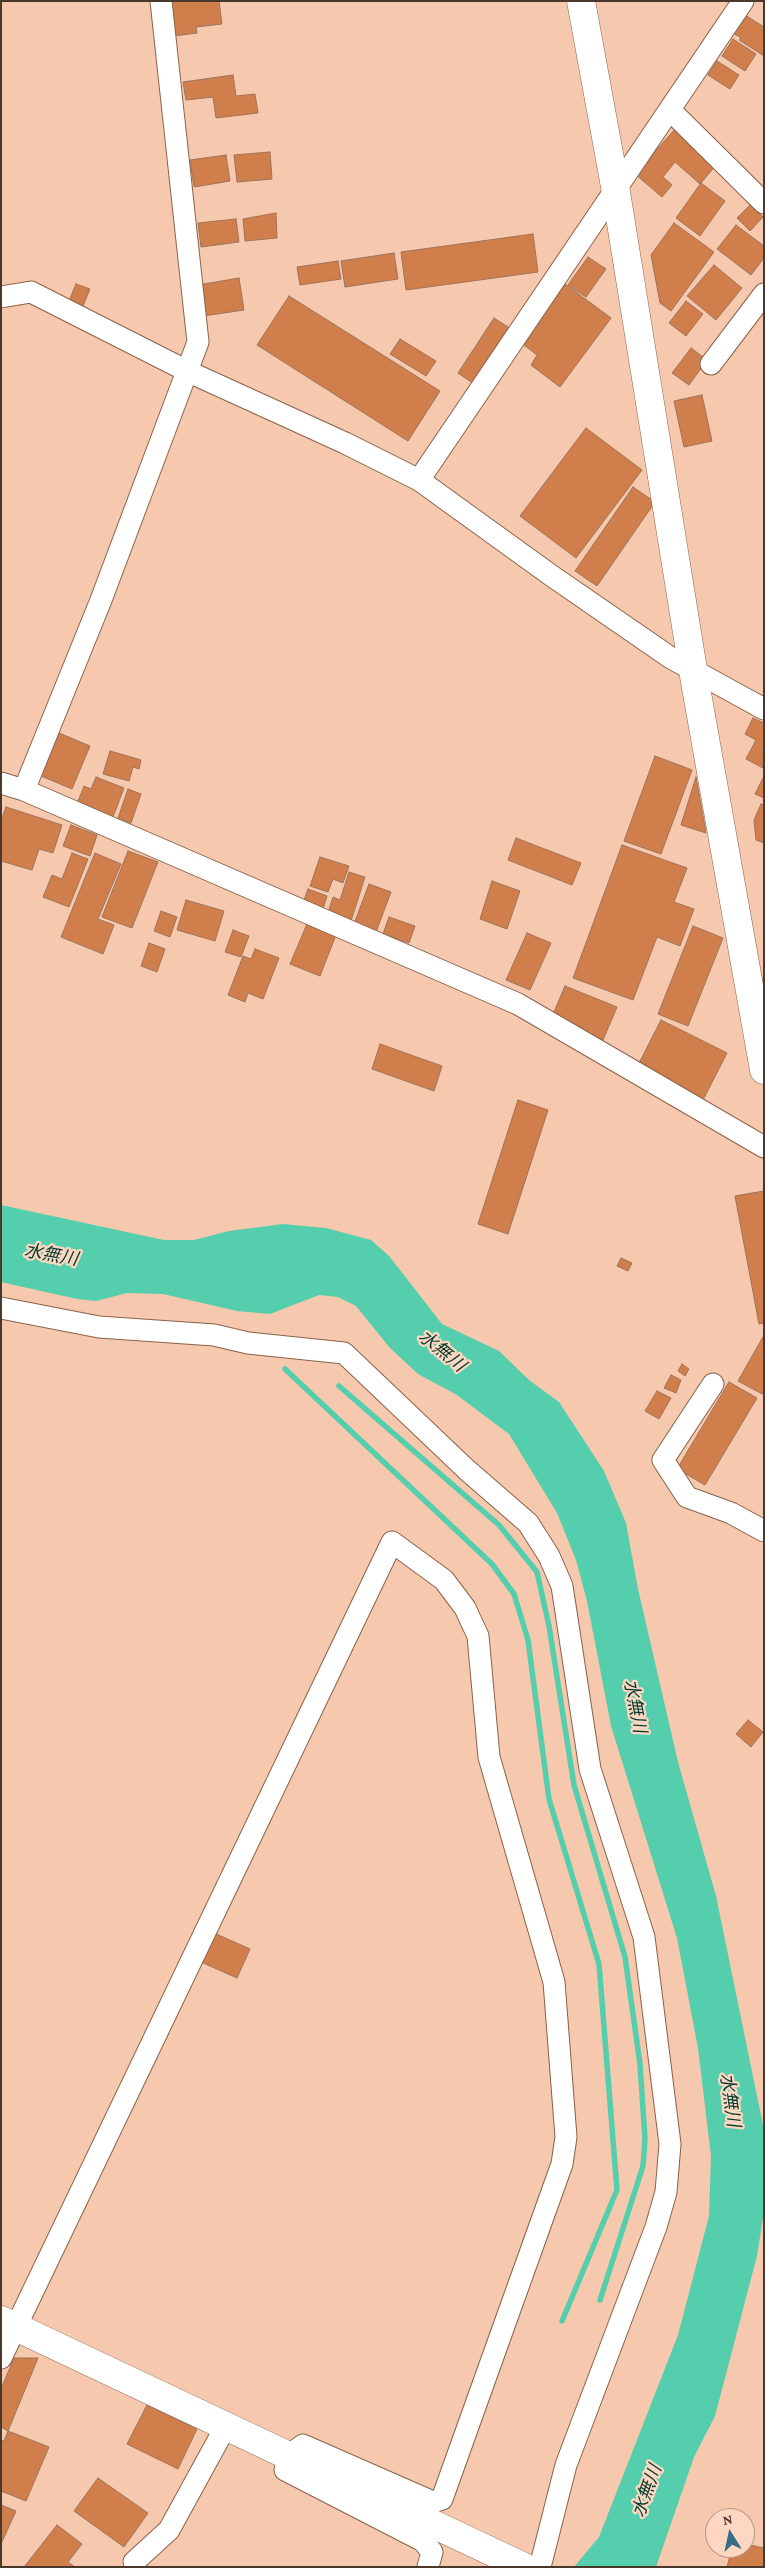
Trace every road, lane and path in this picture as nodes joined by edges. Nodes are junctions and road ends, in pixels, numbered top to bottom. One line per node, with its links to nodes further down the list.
1 (161, 1): 10 (street)
2 (580, 1): 5 (street)
3 (743, 1): 4 (street)
4 (670, 110): 5 (street); 6 (street)
5 (616, 192): 11 (street); 12 (street)
6 (764, 203)
7 (764, 294): 9 (street)
8 (1, 297): 10 (street)
9 (711, 364)
10 (188, 372): 11 (street); 15 (street)
11 (420, 480): 12 (street)
12 (694, 670): 13 (street); 16 (street)
13 (764, 709)
14 (1, 783): 15 (street)
15 (24, 790): 17 (street)
16 (764, 1070)
17 (764, 1147)
18 (1, 1308): 28 (street)
19 (713, 1384): 20 (street)
20 (764, 1530)
21 (9, 2324): 22 (street); 23 (street); 24 (street)
22 (1, 2358)
23 (226, 2426): 24 (street); 25 (street)
24 (289, 2455): 26 (street); 27 (street)
25 (134, 2562)
26 (428, 2567)
27 (524, 2567)
28 (540, 2567)

